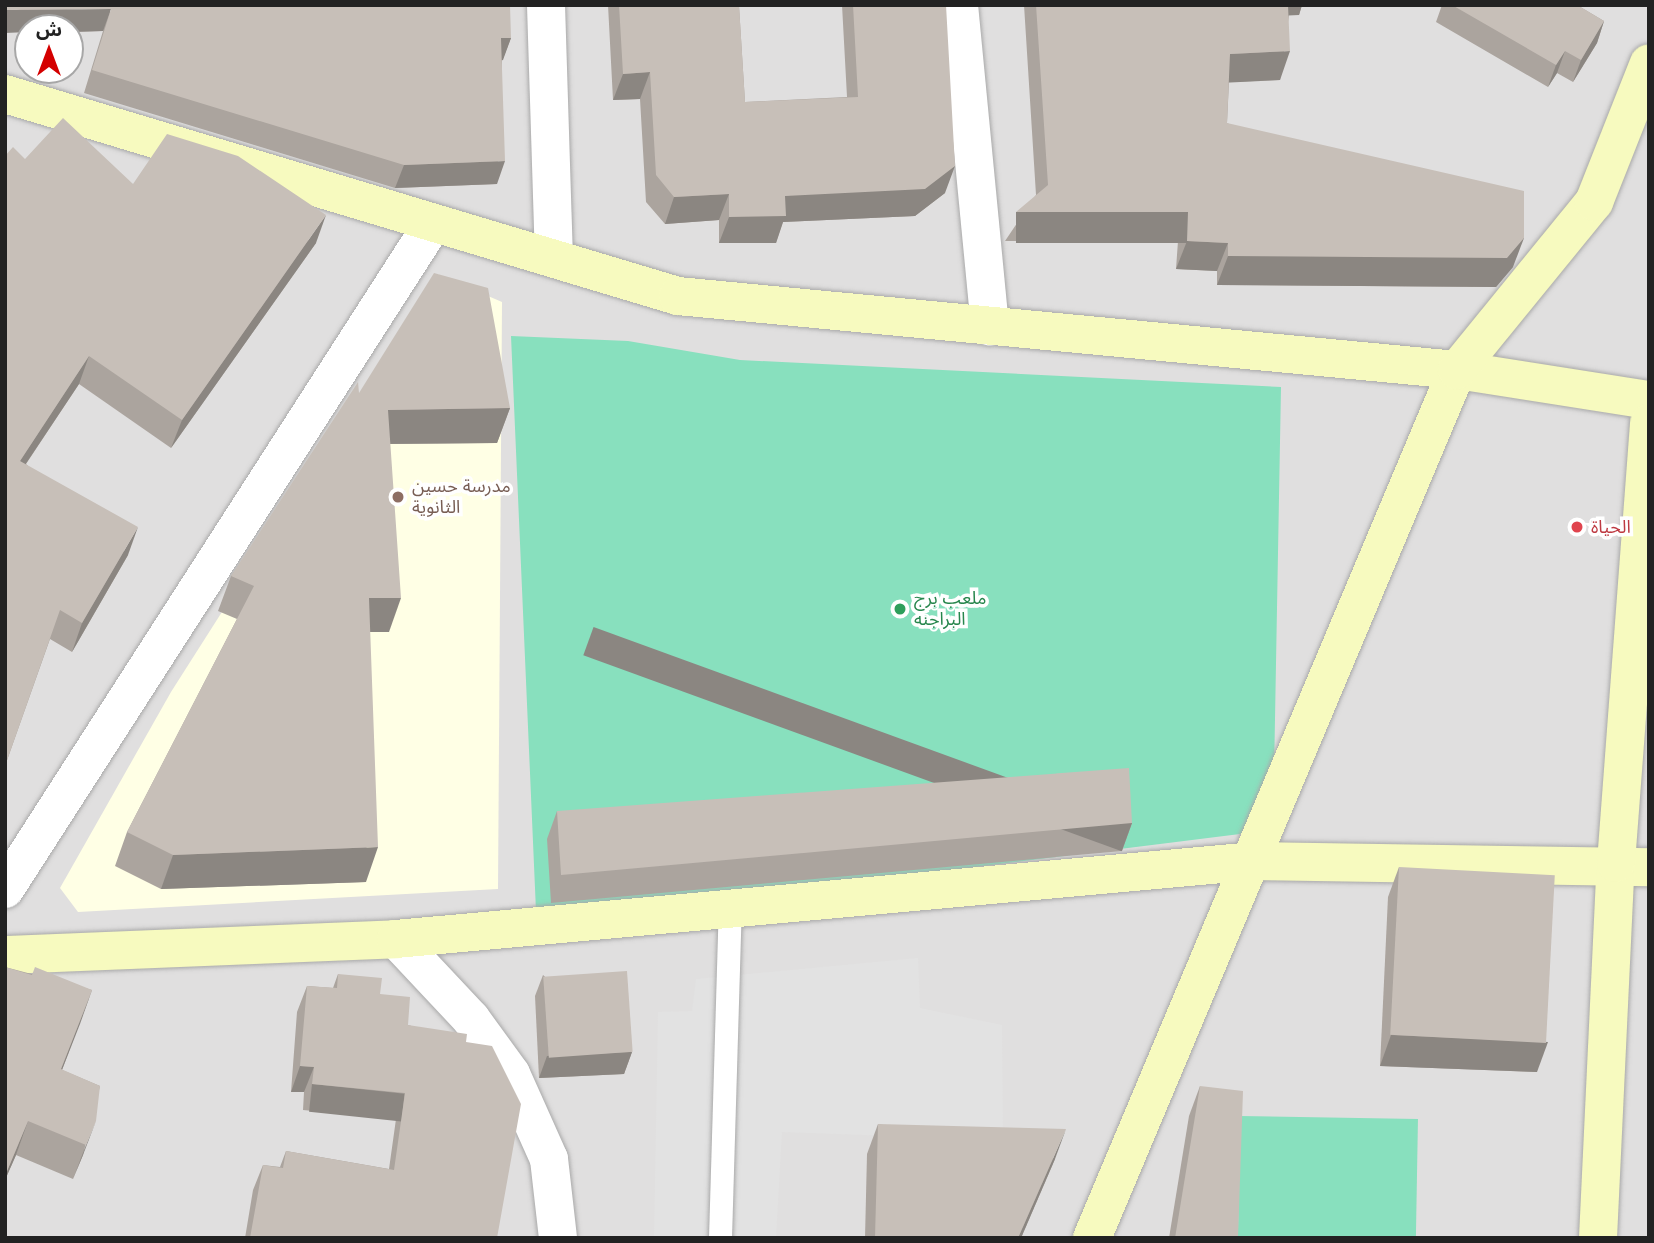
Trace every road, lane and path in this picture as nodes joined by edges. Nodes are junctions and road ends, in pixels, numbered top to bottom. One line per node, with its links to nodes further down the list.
1 (546, 5): 6 (street)
2 (959, 5): 7 (street)
3 (1649, 63): 8 (street)
4 (5, 94): 5 (street)
5 (432, 225): 6 (street); 14 (street)
6 (554, 258): 7 (street)
7 (990, 327): 8 (street)
8 (1457, 370): 9 (street); 12 (street)
9 (1649, 400)
10 (1649, 423): 11 (street)
11 (1646, 476): 13 (street)
12 (1254, 861): 13 (street); 15 (street); 20 (street)
13 (1633, 865): 21 (street)
14 (5, 889)
15 (730, 909): 16 (street); 19 (lane)
16 (396, 939): 17 (street); 18 (street)
17 (5, 955)
18 (558, 1238)
19 (720, 1238)
20 (1092, 1238)
21 (1598, 1238)

